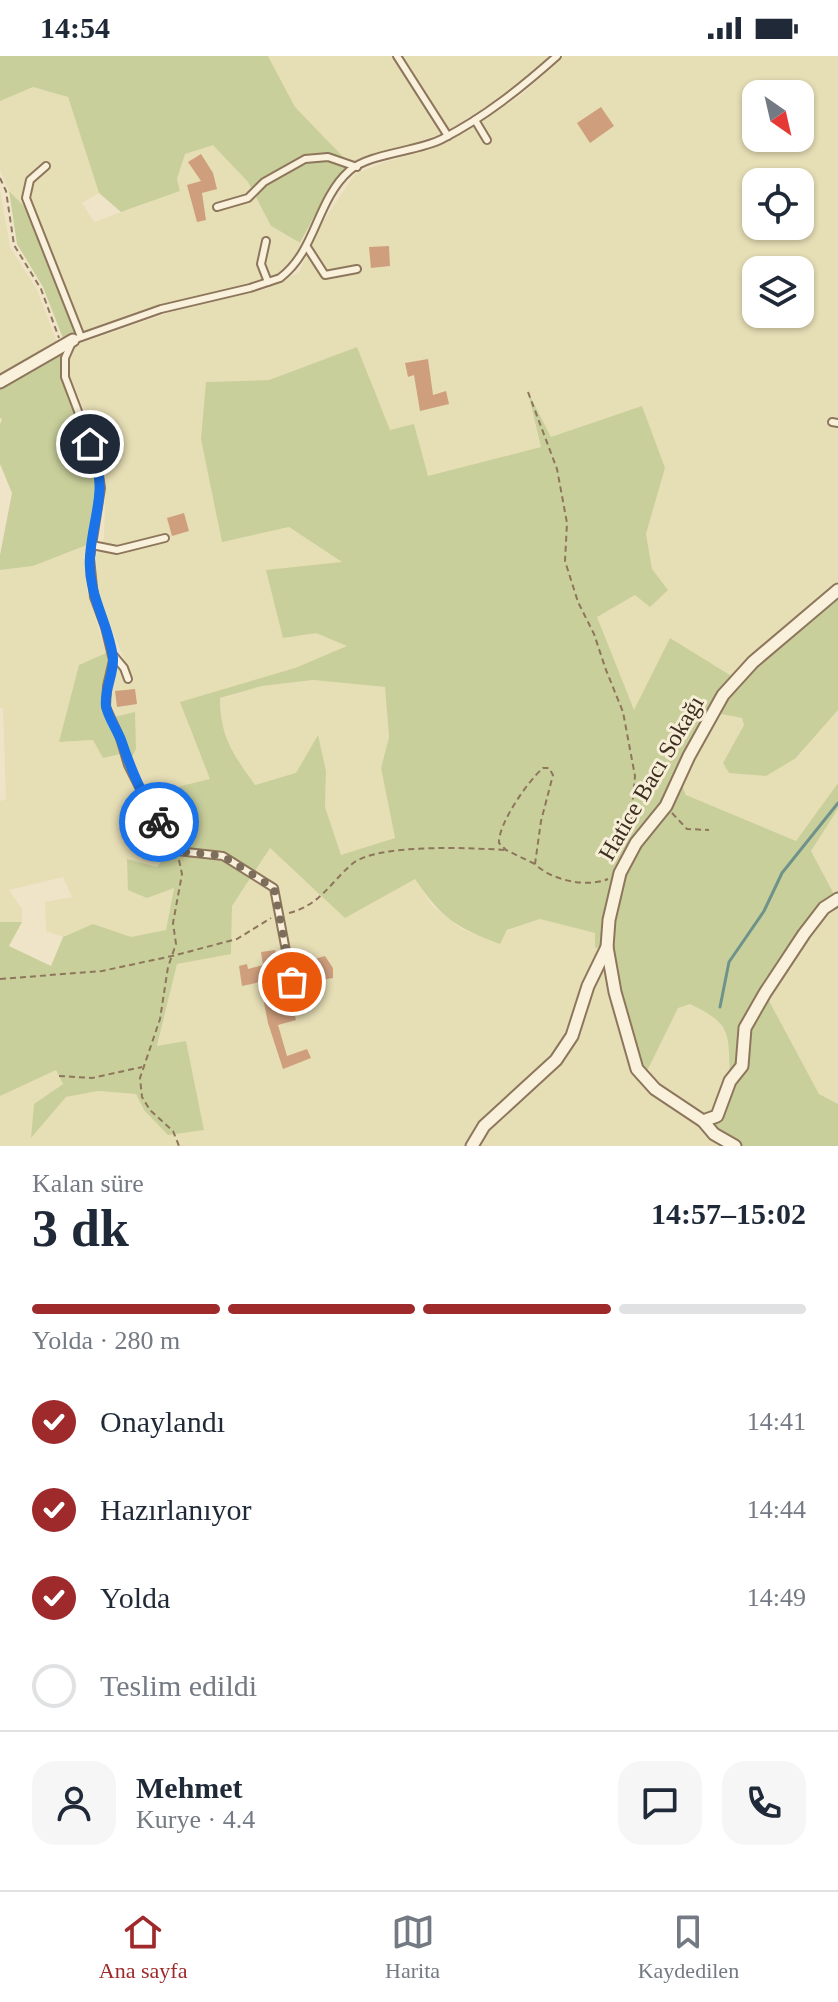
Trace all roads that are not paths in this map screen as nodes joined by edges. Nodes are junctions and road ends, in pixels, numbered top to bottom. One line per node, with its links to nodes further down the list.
1 (397, 56): 4 (lane)
2 (557, 56): 3 (lane)
3 (475, 120): 4 (lane); 5 (lane)
4 (448, 136): 7 (lane)
5 (487, 140)
6 (46, 166): 13 (lane)
7 (357, 167): 8 (lane); 10 (lane)
8 (217, 207)
9 (266, 241): 12 (lane)
10 (307, 247): 11 (lane); 12 (lane)
11 (357, 269)
12 (268, 282): 13 (lane)
13 (77, 339): 14 (street); 16 (lane)
14 (0, 382)
15 (165, 538): 16 (lane)
16 (92, 545): 18 (lane)
17 (838, 590): 21 (street, Hatice Bacı Sokağı)
18 (111, 654): 19 (lane); 22 (lane)
19 (128, 679)
20 (838, 899): 23 (street)
21 (607, 947): 23 (street); 24 (street, Hatice Bacı Sokağı)
22 (292, 982)
23 (703, 1121): 25 (street)
24 (472, 1146)
25 (735, 1146)

